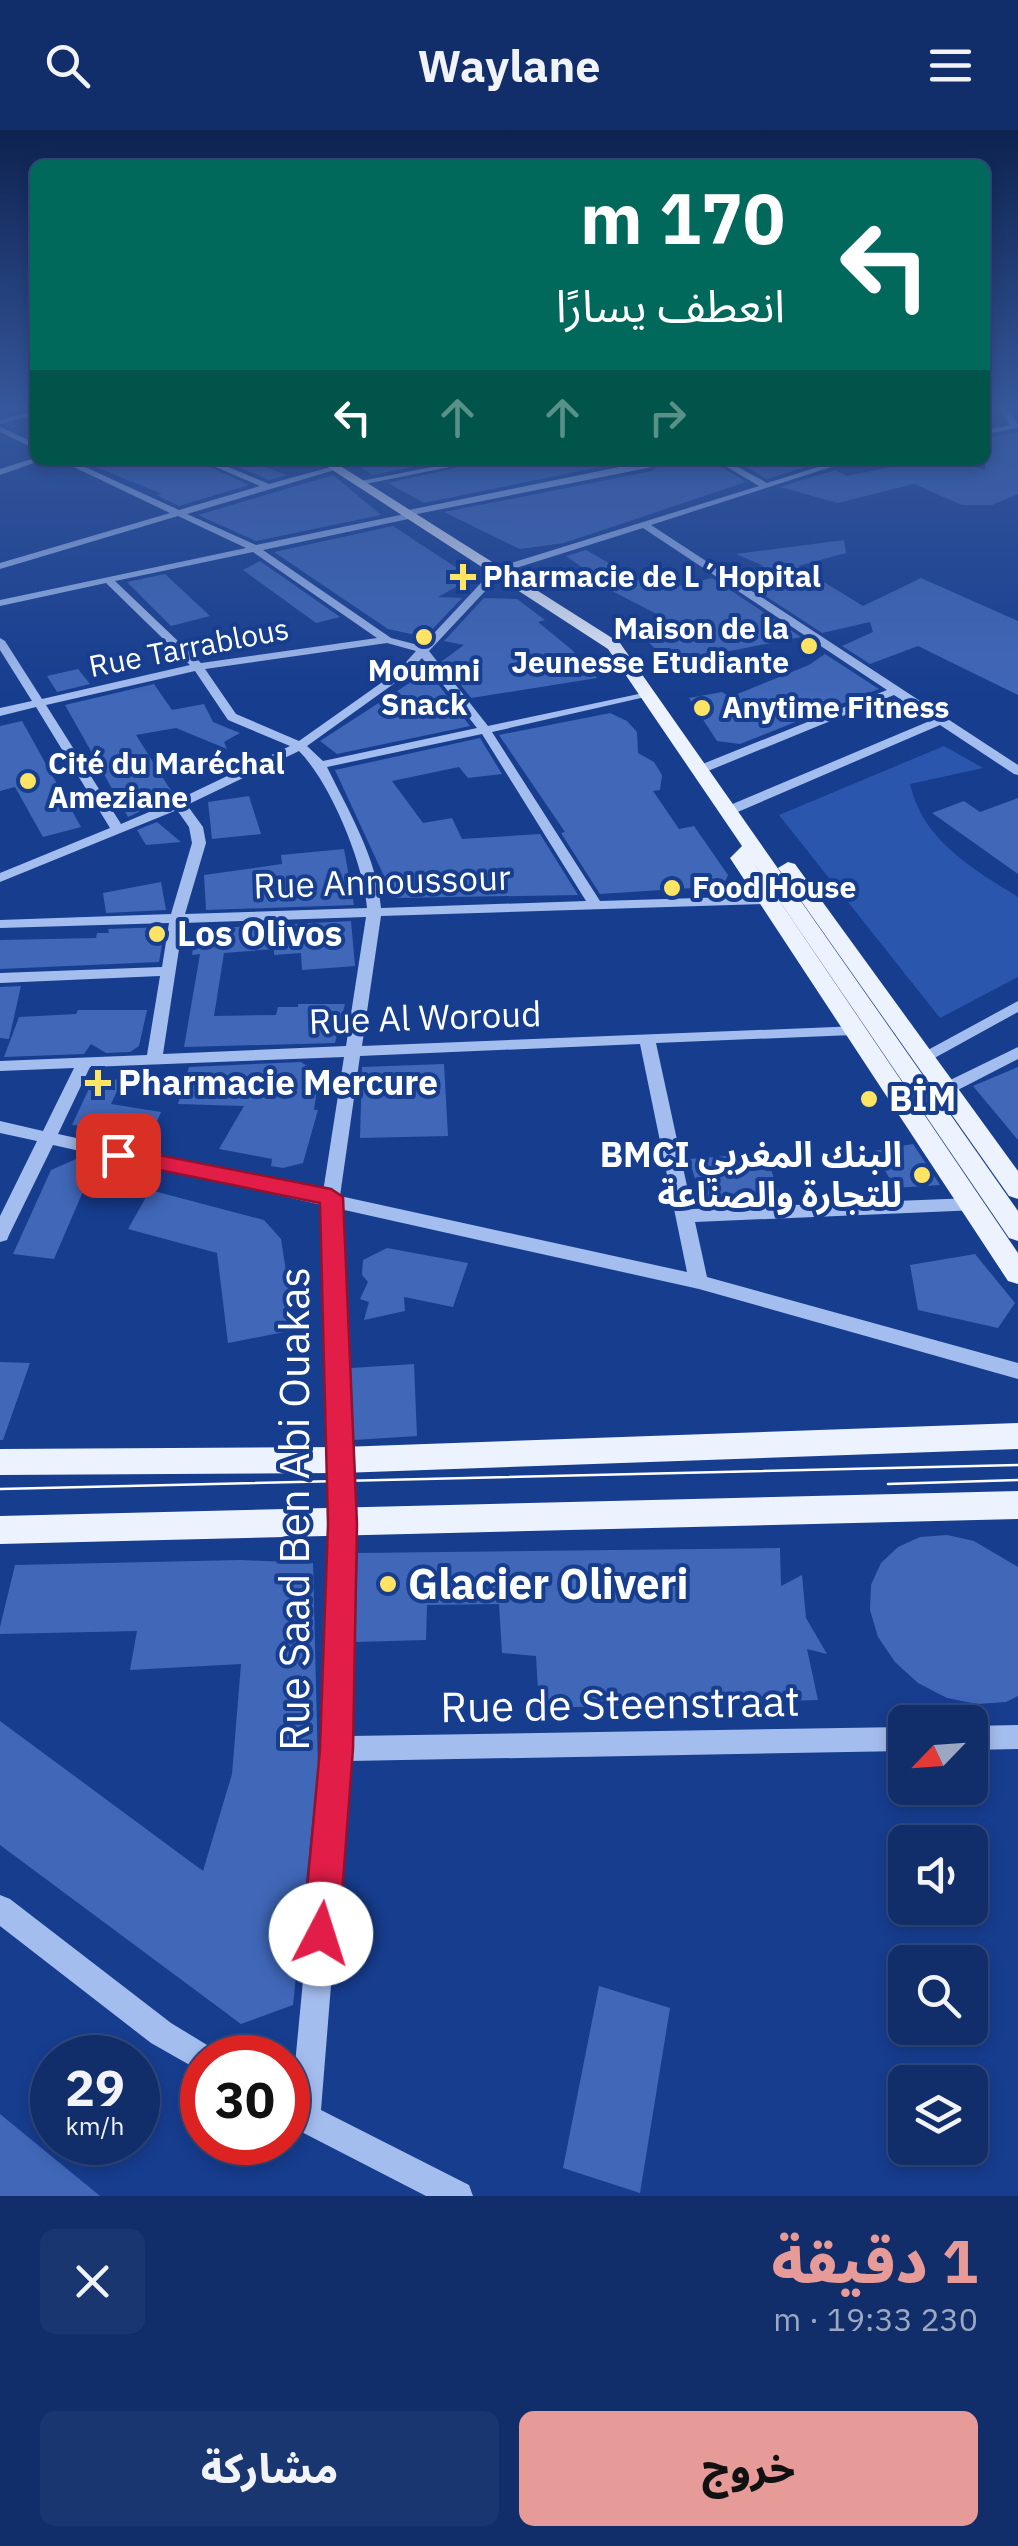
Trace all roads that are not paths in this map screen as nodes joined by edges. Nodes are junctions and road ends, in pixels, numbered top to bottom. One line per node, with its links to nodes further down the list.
1 (156, 503): 6 (street)
2 (213, 503): 6 (street)
3 (394, 503): 7 (main road)
4 (462, 503): 7 (street)
5 (707, 503): 8 (street)
6 (178, 514): 9 (street); 10 (street)
7 (411, 514): 9 (street); 11 (main road)
8 (644, 524): 11 (street); 18 (street)
9 (254, 548): 12 (street); 15 (street)
10 (0, 566)
11 (499, 570): 16 (street); 19 (main road)
12 (108, 580): 13 (street); 17 (street)
13 (0, 603)
14 (0, 640): 20 (street)
15 (388, 640): 16 (street); 17 (street, Rue Tarrablous)
16 (420, 649): 23 (street); 24 (street)
17 (198, 667): 20 (street, Rue Tarrablous); 24 (street)
18 (896, 690): 22 (street); 26 (street)
19 (648, 695): 23 (street); 26 (main road)
20 (42, 702): 21 (street, Rue Tarrablous); 30 (street)
21 (0, 712)
22 (940, 720): 27 (street); 29 (street)
23 (485, 730): 25 (street); 34 (street)
24 (300, 746): 25 (street); 28 (street)
25 (320, 765): 35 (street)
26 (699, 770): 29 (main road)
27 (1018, 771)
28 (180, 804): 30 (street); 36 (street)
29 (728, 811): 31 (main road)
30 (118, 830): 32 (street)
31 (752, 847): 33 (main road); 45 (main road); 56 (main road)
32 (0, 878)
33 (766, 900): 34 (street, Rue Annoussour); 41 (main road)
34 (595, 905): 35 (street, Rue Annoussour)
35 (374, 912): 36 (street, Rue Annoussour); 43 (street, Rue Saad Ben Abi Ouakas)
36 (176, 918): 37 (street, Rue Annoussour); 38 (street)
37 (0, 924)
38 (170, 971): 39 (street); 46 (street)
39 (0, 978)
40 (1018, 1006): 45 (street)
41 (853, 1030): 42 (street, Rue Al Woroud); 54 (main road)
42 (646, 1038): 43 (street, Rue Al Woroud); 55 (street)
43 (352, 1051): 46 (street, Rue Al Woroud); 53 (street, Rue Saad Ben Abi Ouakas)
44 (1017, 1053): 49 (street)
45 (923, 1057): 49 (main road)
46 (154, 1059): 47 (street, Rue Al Woroud)
47 (85, 1062): 48 (street, Rue Al Woroud); 51 (street)
48 (0, 1066)
49 (946, 1089): 52 (main road)
50 (0, 1126): 51 (street)
51 (48, 1140): 53 (street); 57 (street)
52 (1018, 1190)
53 (331, 1197): 59 (street); 62 (street, Rue Saad Ben Abi Ouakas)
54 (972, 1205): 55 (street); 58 (main road)
55 (684, 1216): 59 (street)
56 (1018, 1231)
57 (0, 1235)
58 (1018, 1274)
59 (699, 1282): 60 (street)
60 (1018, 1371)
61 (1018, 1436): 62 (main road)
62 (341, 1460): 63 (main road); 65 (street, Rue Saad Ben Abi Ouakas)
63 (0, 1462)
64 (1018, 1505): 65 (main road)
65 (342, 1524): 66 (main road); 70 (street, Rue Saad Ben Abi Ouakas)
66 (0, 1530)
67 (1018, 1737): 68 (street)
68 (988, 1738)
69 (888, 1739): 70 (street, Rue de Steenstraat)
70 (336, 1749): 72 (street, Rue Saad Ben Abi Ouakas)
71 (0, 1910): 73 (street)
72 (305, 2035)
73 (180, 2045)
74 (310, 2122): 75 (street)
75 (458, 2196)

